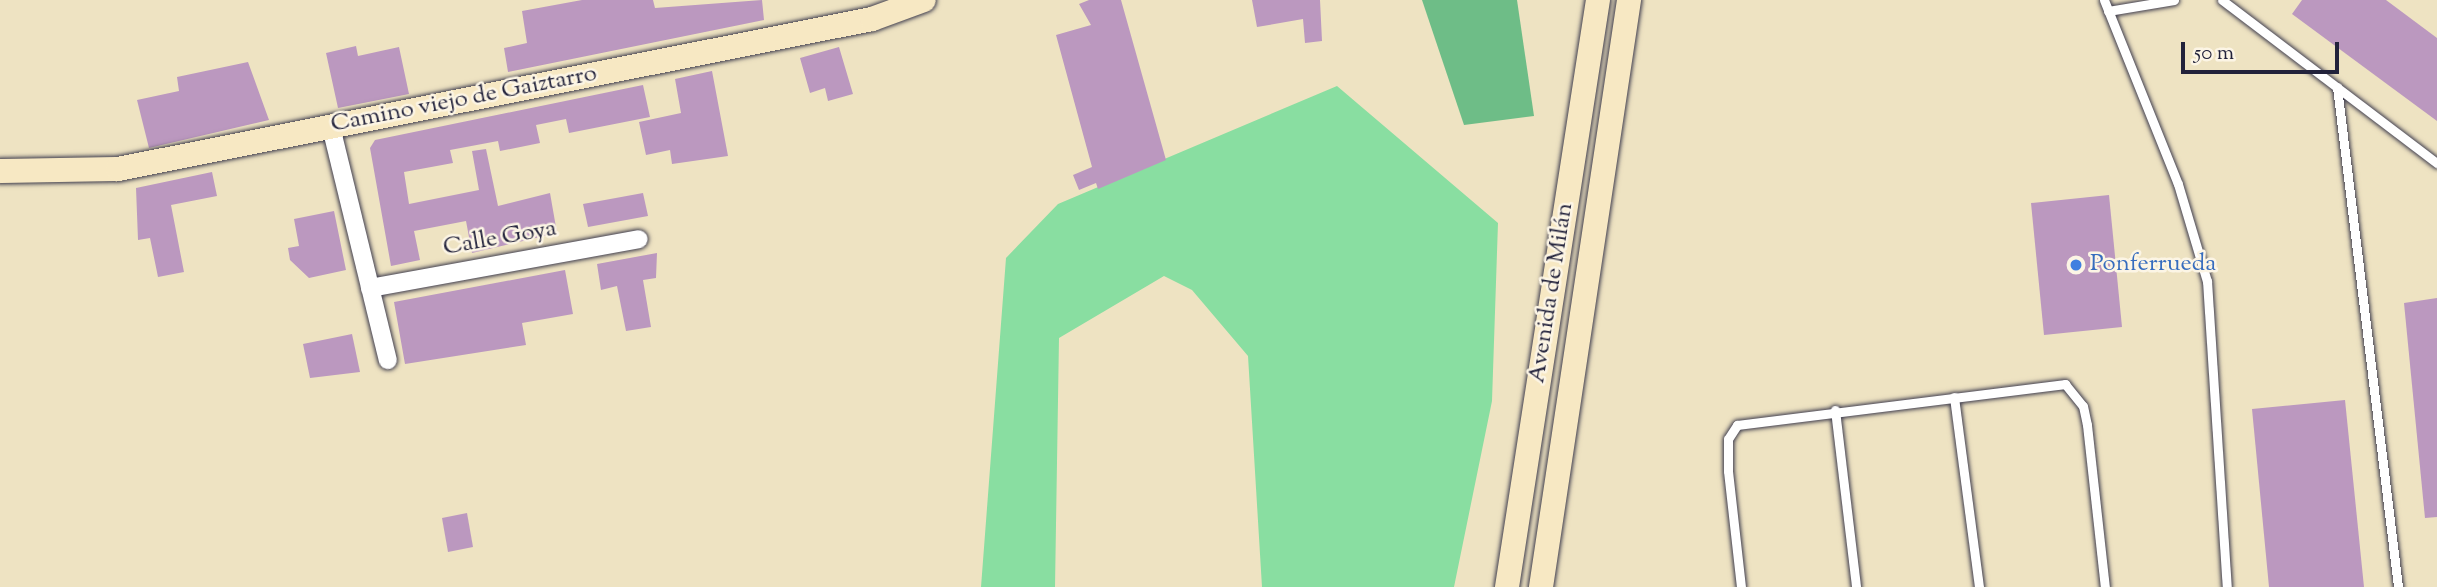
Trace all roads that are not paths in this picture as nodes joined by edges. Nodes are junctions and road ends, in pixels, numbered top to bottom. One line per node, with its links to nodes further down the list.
1 (924, 0): 10 (street, Camino viejo de Gaiztarro)
2 (1598, 0): 18 (street, Avenida de Milán)
3 (1629, 0): 19 (street, Avenida de Milán)
4 (2104, 0): 8 (lane)
5 (2174, 0): 7 (lane)
6 (2222, 0): 9 (lane)
7 (2151, 2): 8 (lane)
8 (2108, 11): 24 (lane)
9 (2337, 87): 11 (lane); 25 (lane)
10 (331, 127): 12 (street, Camino viejo de Gaiztarro); 14 (street)
11 (2437, 163)
12 (0, 171)
13 (639, 239): 14 (street, Calle Goya)
14 (370, 288): 15 (street)
15 (388, 360)
16 (1954, 397): 17 (lane); 22 (lane); 23 (lane)
17 (1835, 410): 20 (lane); 21 (lane)
18 (1507, 587)
19 (1541, 587)
20 (1741, 587)
21 (1856, 587)
22 (1979, 587)
23 (2105, 587)
24 (2228, 587)
25 (2398, 587)

